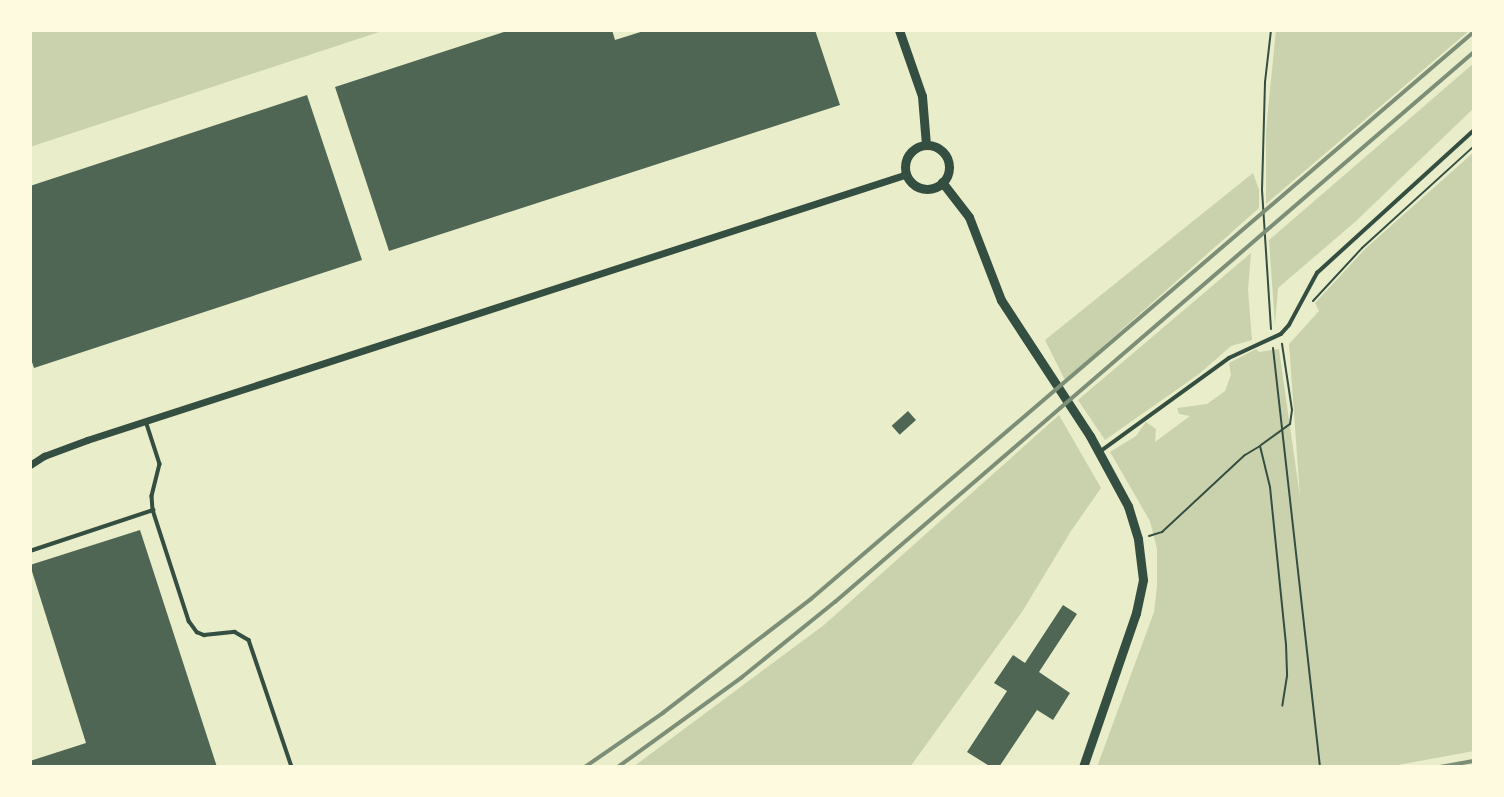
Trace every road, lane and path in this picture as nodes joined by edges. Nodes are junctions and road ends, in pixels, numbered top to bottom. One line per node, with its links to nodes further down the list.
1 (899, 30): 4 (street)
2 (1271, 30): 20 (path)
3 (1474, 130): 8 (lane)
4 (926, 145): 6 (street); 7 (street)
5 (1474, 146): 8 (path)
6 (906, 174): 7 (street); 10 (street)
7 (942, 182): 12 (street)
8 (1301, 302): 9 (lane)
9 (1281, 334): 11 (path); 12 (lane)
10 (146, 421): 13 (street); 14 (lane)
11 (1260, 446): 15 (path); 17 (path)
12 (1099, 452): 15 (street)
13 (30, 465)
14 (153, 510): 16 (lane); 18 (lane)
15 (1138, 539): 19 (street)
16 (30, 551)
17 (1282, 706)
18 (292, 767)
19 (1083, 767)
20 (1320, 767)

